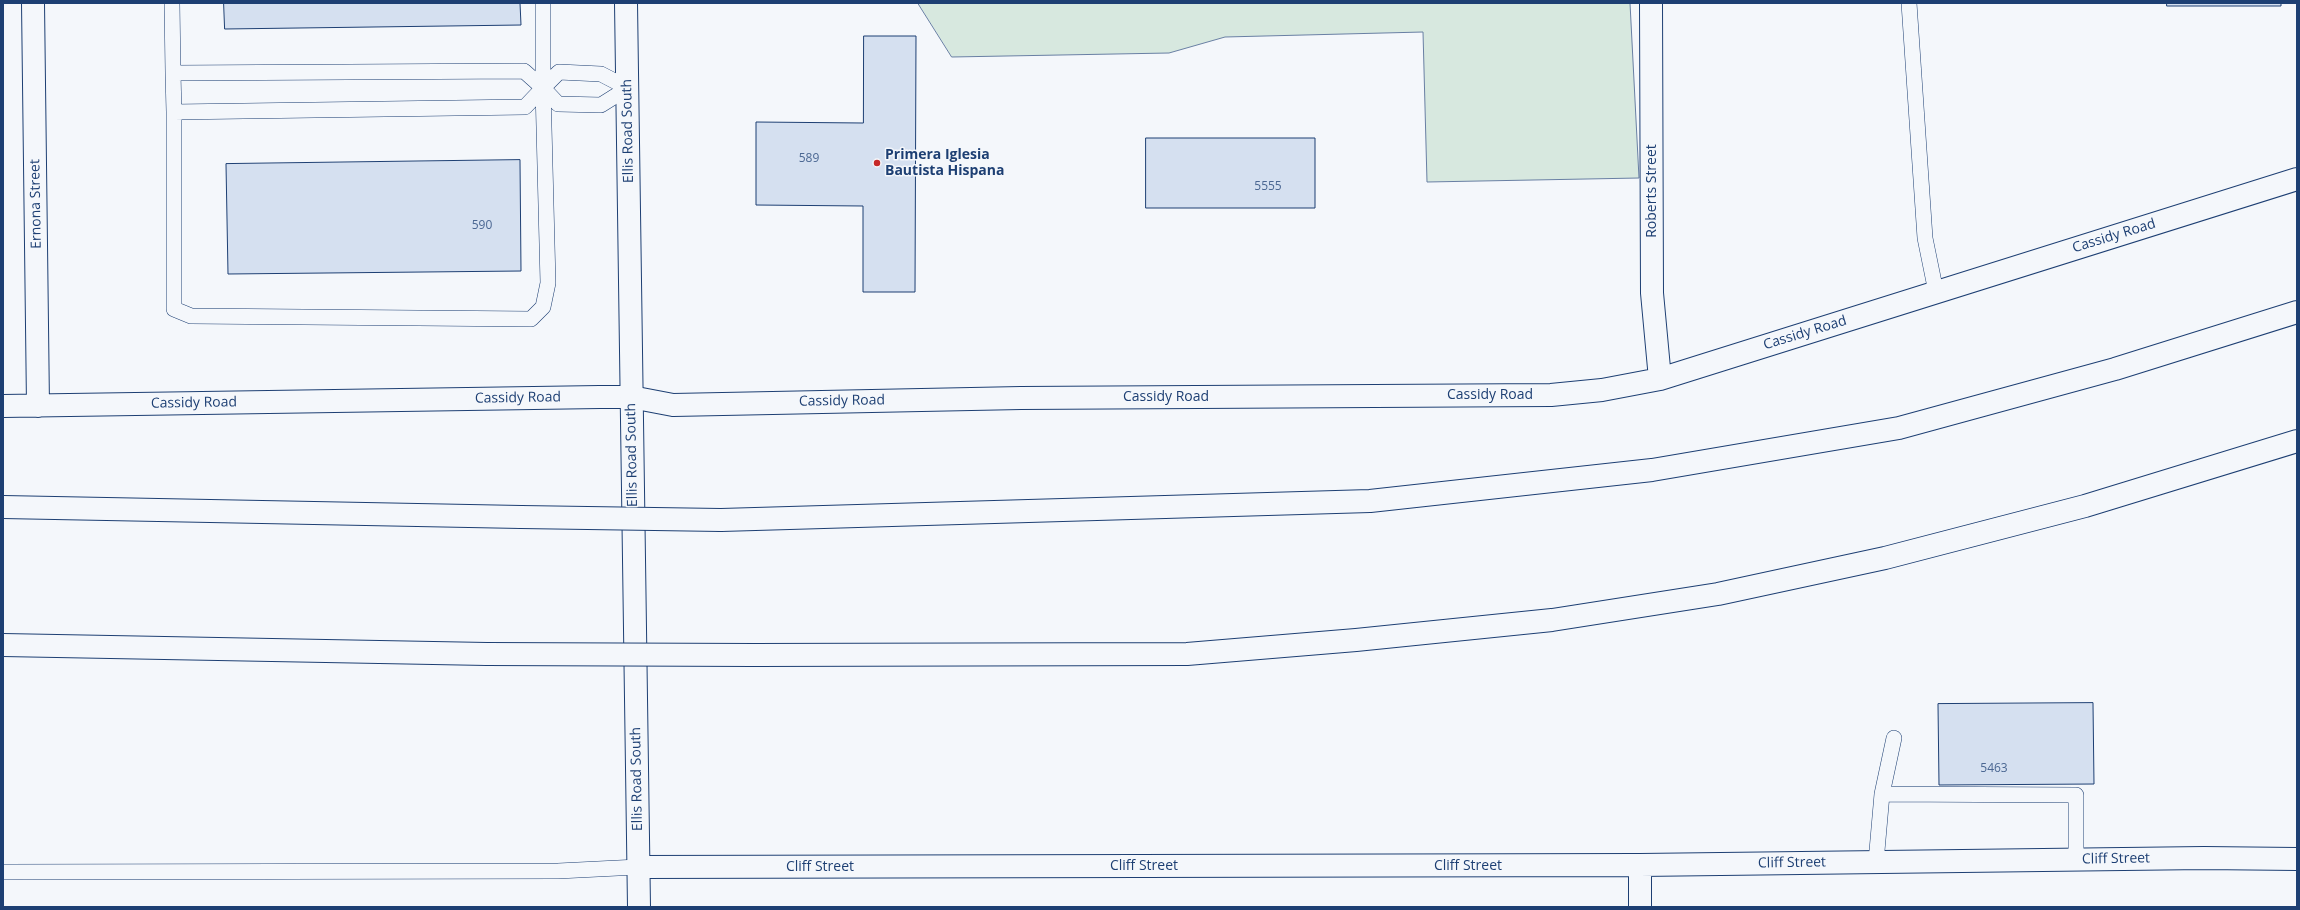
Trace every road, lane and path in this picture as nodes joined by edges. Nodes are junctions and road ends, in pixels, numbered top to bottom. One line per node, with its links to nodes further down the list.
1 (33, 3): 17 (main road, Ernona Street)
2 (172, 3): 7 (lane)
3 (543, 3): 8 (lane)
4 (626, 3): 9 (main road, Ellis Road South)
5 (1651, 3): 14 (main road, Roberts Street)
6 (1909, 3): 12 (lane)
7 (173, 73): 8 (lane); 10 (lane)
8 (543, 88): 9 (lane); 9 (lane); 10 (lane); 10 (lane)
9 (628, 88): 15 (main road, Ellis Road South)
10 (174, 112)
11 (2297, 179): 12 (main road, Cassidy Road)
12 (1936, 292): 14 (main road, Cassidy Road)
13 (2297, 312): 19 (main road, bridge)
14 (1660, 379): 15 (main road, Cassidy Road)
15 (631, 397): 17 (main road, Cassidy Road); 27 (main road, Ellis Road South)
16 (3, 406): 17 (main road, Cassidy Road)
17 (38, 406)
18 (2297, 441): 20 (main road, bridge)
19 (3, 507)
20 (3, 645)
21 (1894, 738): 22 (lane)
22 (1882, 794): 23 (lane); 25 (lane)
23 (2076, 859): 24 (main road, Cliff Street); 25 (main road, Cliff Street)
24 (2297, 859)
25 (1876, 862): 26 (main road, Cliff Street)
26 (1640, 865): 27 (main road, Cliff Street); 30 (main road)
27 (638, 867): 28 (lane); 29 (main road, Ellis Road South)
28 (3, 872)
29 (639, 907)
30 (1640, 907)

